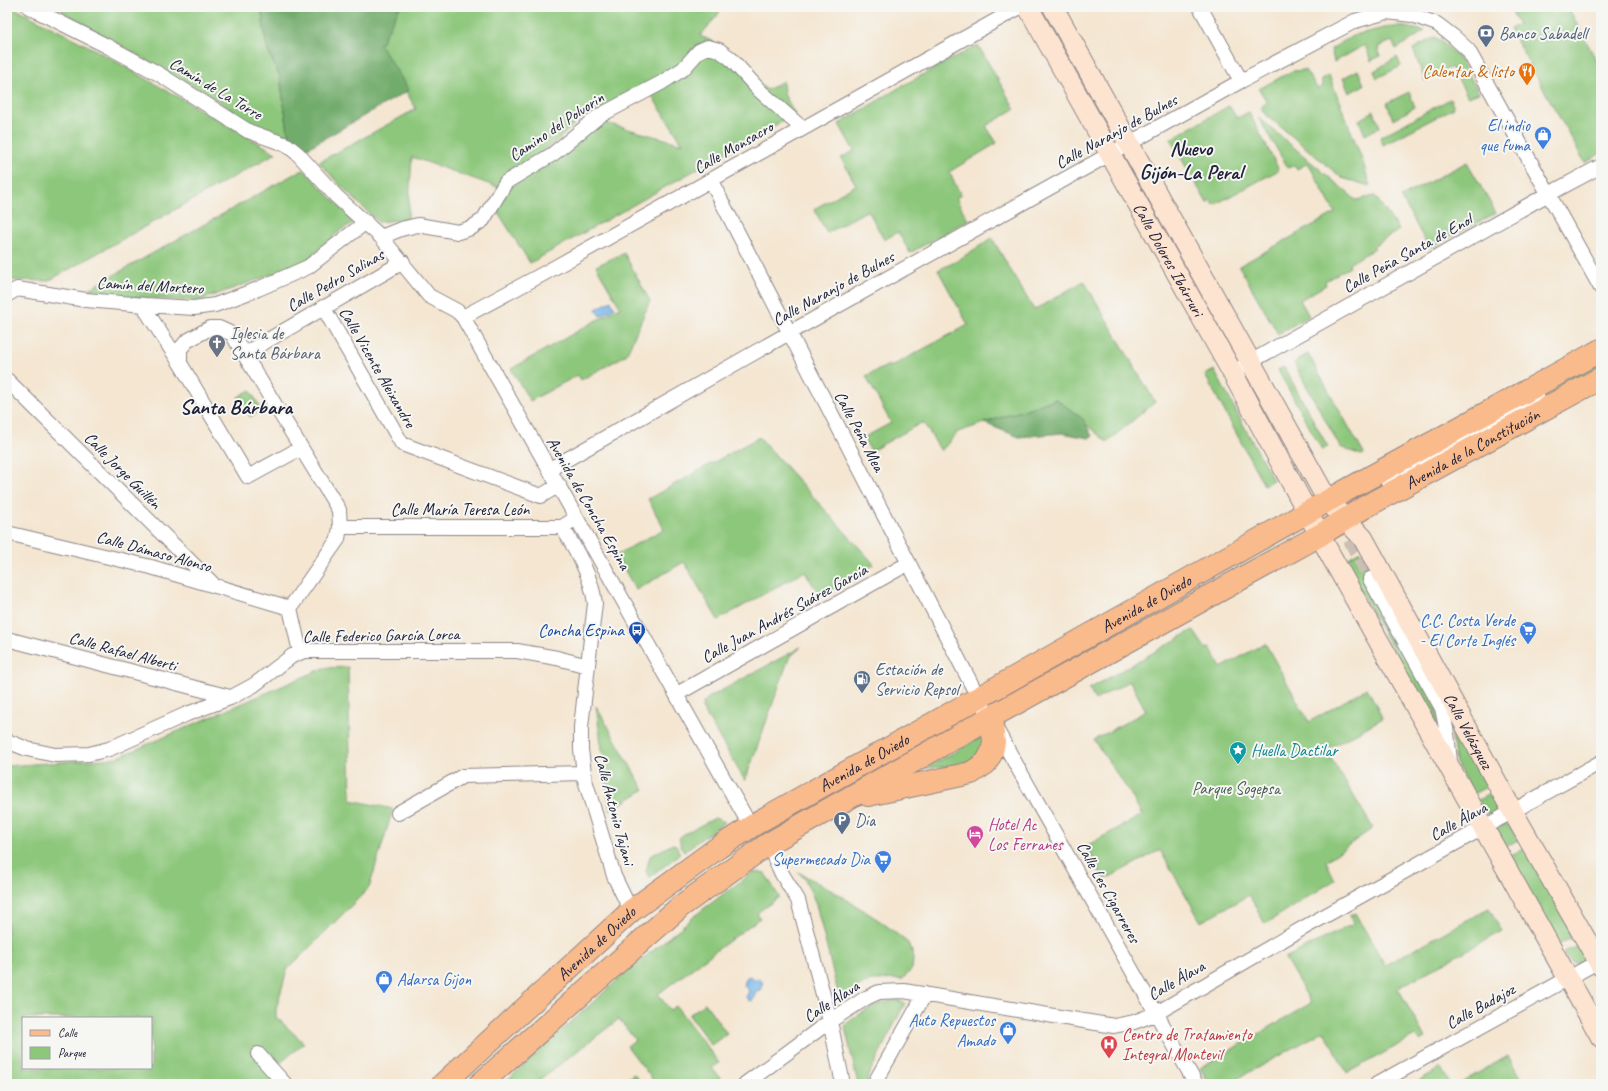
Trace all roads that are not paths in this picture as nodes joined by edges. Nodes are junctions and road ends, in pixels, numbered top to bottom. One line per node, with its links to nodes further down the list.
1 (29, 7): 13 (street, Camín de La Torre)
2 (1020, 7): 7 (street, Calle Monsacro)
3 (1028, 7): 9 (street, Calle Dolores Ibárruri)
4 (1053, 7): 8 (street, Calle Dolores Ibárruri)
5 (1200, 7): 6 (street)
6 (1241, 81): 8 (street, Calle Naranjo de Bulnes); 12 (street, Calle Naranjo de Bulnes)
7 (802, 128): 11 (street, Calle Monsacro); 14 (street, Camino del Polvorin)
8 (1129, 144): 9 (street, Calle Naranjo de Bulnes); 24 (street, Calle Dolores Ibárruri)
9 (1110, 154): 21 (street, Calle Naranjo de Bulnes); 27 (street, Calle Dolores Ibárruri)
10 (1601, 166): 12 (street, Calle Peña Santa de Enol)
11 (711, 181): 20 (street, Calle Monsacro); 21 (street, Calle Peña Mea)
12 (1549, 194): 16 (street, Calle Naranjo de Bulnes); 24 (street, Calle Peña Santa de Enol)
13 (366, 222): 14 (street, Avenida de Concha Espina); 17 (street, Camín del Mortero)
14 (381, 237): 15 (street, Avenida de Concha Espina)
15 (403, 262): 18 (street, Calle Pedro Salinas); 20 (street, Avenida de Concha Espina)
16 (1601, 288)
17 (7, 295)
18 (323, 307): 23 (street, Calle Pedro Salinas); 33 (street, Calle Vicente Aleixandre)
19 (147, 312): 25 (street)
20 (463, 317): 31 (street, Avenida de Concha Espina)
21 (789, 333): 31 (street, Calle Naranjo de Bulnes); 42 (street, Calle Peña Mea)
22 (1601, 350): 26 (main road, Avenida de la Constitución)
23 (244, 354): 25 (street); 30 (street)
24 (1250, 362): 27 (street, Calle Peña Santa de Enol); 34 (street, Calle Dolores Ibárruri)
25 (180, 363): 30 (street)
26 (1568, 369): 32 (street, Avenida de la Constitución); 34 (main road, Avenida de la Constitución)
27 (1232, 372): 35 (street, Calle Dolores Ibárruri)
28 (1601, 378): 37 (main road, Avenida de la Constitución)
29 (7, 380): 44 (street, Calle Jorge Guillén)
30 (301, 448): 38 (street)
31 (550, 469): 33 (street, Avenida de Concha Espina)
32 (1388, 482)
33 (559, 486): 36 (street, Avenida de Concha Espina)
34 (1328, 501): 35 (main road, Avenida de Oviedo); 37 (street, Calle Velázquez)
35 (1308, 512): 41 (street, Calle Velázquez); 50 (main road, Avenida de Oviedo)
36 (577, 518): 39 (street); 49 (street, Avenida de Concha Espina)
37 (1344, 519): 41 (main road, Avenida de Oviedo); 59 (street, Calle Velázquez)
38 (340, 527): 39 (street, Calle María Teresa León); 45 (street)
39 (562, 527): 48 (street, Calle Antonio Tajani)
40 (7, 533): 44 (street, Calle Dámaso Alonso)
41 (1320, 535): 52 (main road, Avenida de Oviedo); 55 (street, Calle Velázquez)
42 (909, 563): 49 (street, Calle Juan Andrés Suárez García); 50 (street, Calle Peña Mea)
43 (1370, 579): 55 (street, Calle Velázquez)
44 (214, 585): 45 (street, Calle Dámaso Alonso)
45 (290, 608): 47 (street)
46 (7, 639): 51 (street, Calle Rafael Alberti)
47 (300, 652): 48 (street, Calle Federico García Lorca); 51 (street, Calle Federico García Lorca)
48 (588, 666): 56 (street, Calle Antonio Tajani)
49 (677, 694): 60 (street, Avenida de Concha Espina)
50 (978, 697): 52 (street, Calle Les Cigarreres); 60 (main road, Avenida de Oviedo)
51 (230, 698): 53 (street, Calle Federico García Lorca)
52 (991, 717): 57 (main road, Avenida de Oviedo); 57 (main road, Avenida de Oviedo); 67 (street, Calle Les Cigarreres)
53 (7, 741)
54 (1601, 762): 59 (street, Calle Álava)
55 (1450, 768): 61 (street, Calle Velázquez)
56 (584, 773): 58 (street); 63 (street, Calle Antonio Tajani)
57 (843, 801): 62 (main road, Avenida de Oviedo)
58 (398, 812)
59 (1513, 812): 61 (street, Calle Álava); 64 (street, Calle Velázquez)
60 (751, 827): 63 (main road, Avenida de Oviedo)
61 (1484, 828): 65 (street, Calle Velázquez); 67 (street, Calle Álava)
62 (768, 844): 68 (street); 73 (main road, Avenida de Oviedo)
63 (631, 911): 72 (main road, Avenida de Oviedo)
64 (1600, 963): 65 (street, Calle Badajoz)
65 (1568, 978): 69 (street, Calle Velázquez); 78 (street, Calle Badajoz)
66 (925, 994): 67 (street, Calle Álava); 68 (street, Calle Álava); 76 (street)
67 (1155, 1014): 77 (street, Calle Les Cigarreres)
68 (830, 1021): 74 (street, Calle Álava); 75 (street)
69 (1601, 1037)
70 (258, 1054): 71 (street)
71 (285, 1084)
72 (443, 1084)
73 (480, 1084)
74 (745, 1084)
75 (843, 1084)
76 (874, 1084)
77 (1196, 1084)
78 (1377, 1084)

